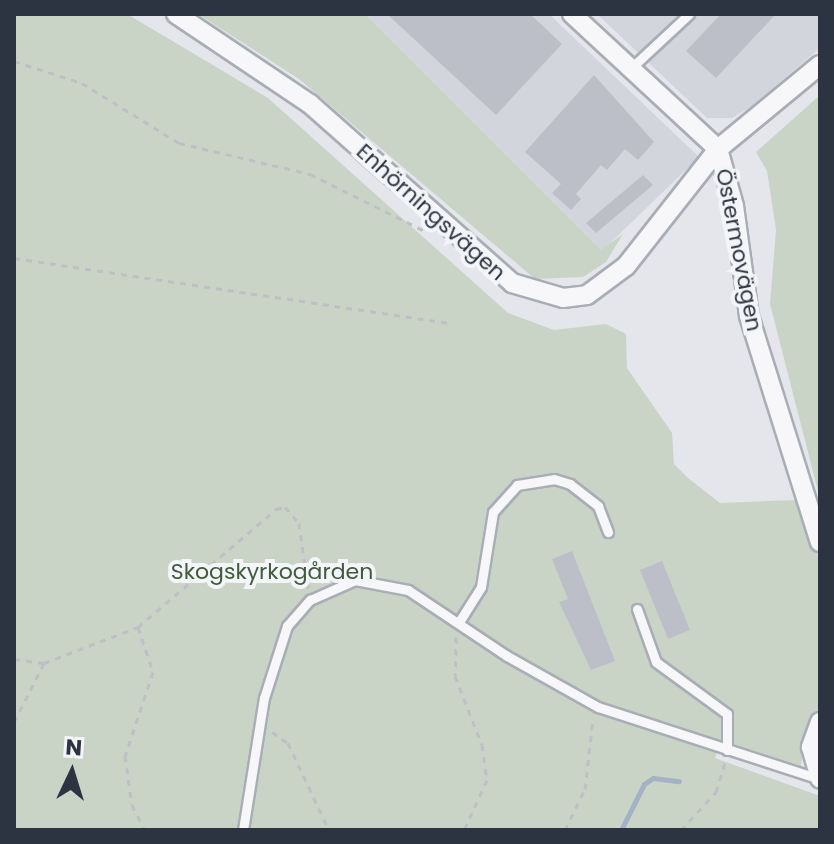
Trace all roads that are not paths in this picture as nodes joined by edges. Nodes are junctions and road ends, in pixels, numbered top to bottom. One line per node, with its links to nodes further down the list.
1 (176, 14): 6 (street, Enhörningsvägen)
2 (572, 14): 5 (street, Östermovägen)
3 (689, 14): 5 (lane)
4 (820, 65): 6 (street, Enhörningsvägen)
5 (629, 70): 6 (street, Östermovägen)
6 (718, 149): 8 (street, Östermovägen)
7 (608, 532): 10 (lane)
8 (819, 537)
9 (637, 609): 12 (lane)
10 (459, 622): 12 (lane); 14 (lane)
11 (820, 722): 13 (street)
12 (727, 750): 13 (lane)
13 (820, 779)
14 (243, 830)

